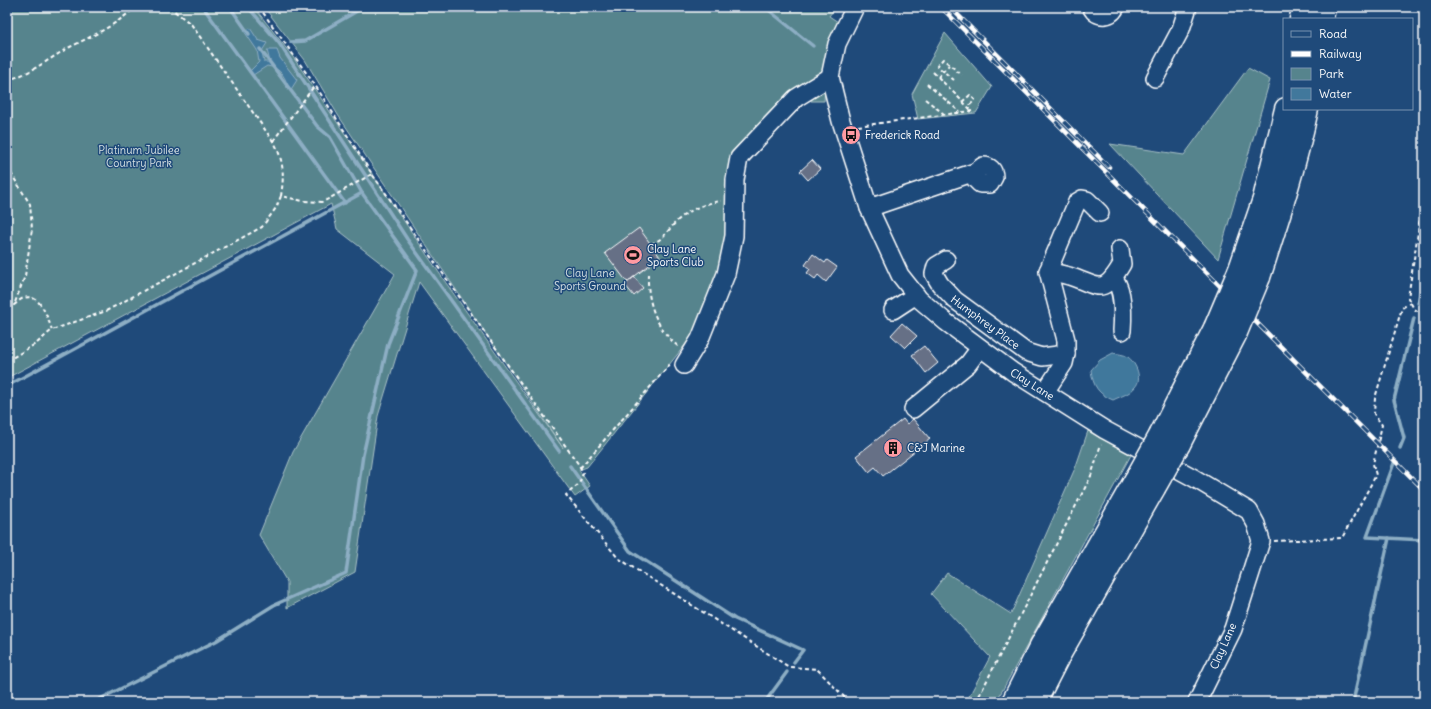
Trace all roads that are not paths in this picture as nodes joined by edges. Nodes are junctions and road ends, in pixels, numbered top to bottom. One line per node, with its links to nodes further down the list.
1 (855, 7): 9 (street, Clay Lane)
2 (1091, 7): 3 (street)
3 (1116, 7)
4 (1188, 7): 10 (street)
5 (1303, 7): 7 (highway)
6 (1324, 7): 8 (highway)
7 (1302, 18)
8 (1322, 18)
9 (830, 77): 14 (street, Clay Lane); 26 (street)
10 (1155, 78)
11 (1286, 110): 19 (highway)
12 (1307, 110): 19 (highway)
13 (975, 172): 14 (street)
14 (869, 208): 21 (street, Clay Lane)
15 (1100, 213): 18 (street)
16 (1120, 249): 20 (street)
17 (946, 260): 25 (street, Humphrey Place)
18 (1048, 271): 20 (street); 25 (street)
19 (1249, 273): 29 (highway, bridge)
20 (1113, 278): 23 (street)
21 (916, 295): 22 (street); 24 (street, Clay Lane)
22 (893, 310)
23 (1122, 331)
24 (980, 348): 27 (street, Clay Lane); 28 (street)
25 (1066, 354): 27 (street)
26 (679, 362)
27 (1045, 392): 32 (street, Clay Lane)
28 (913, 409)
29 (1145, 483): 30 (highway); 31 (highway)
30 (1013, 702)
31 (1035, 702)
32 (1197, 702)

